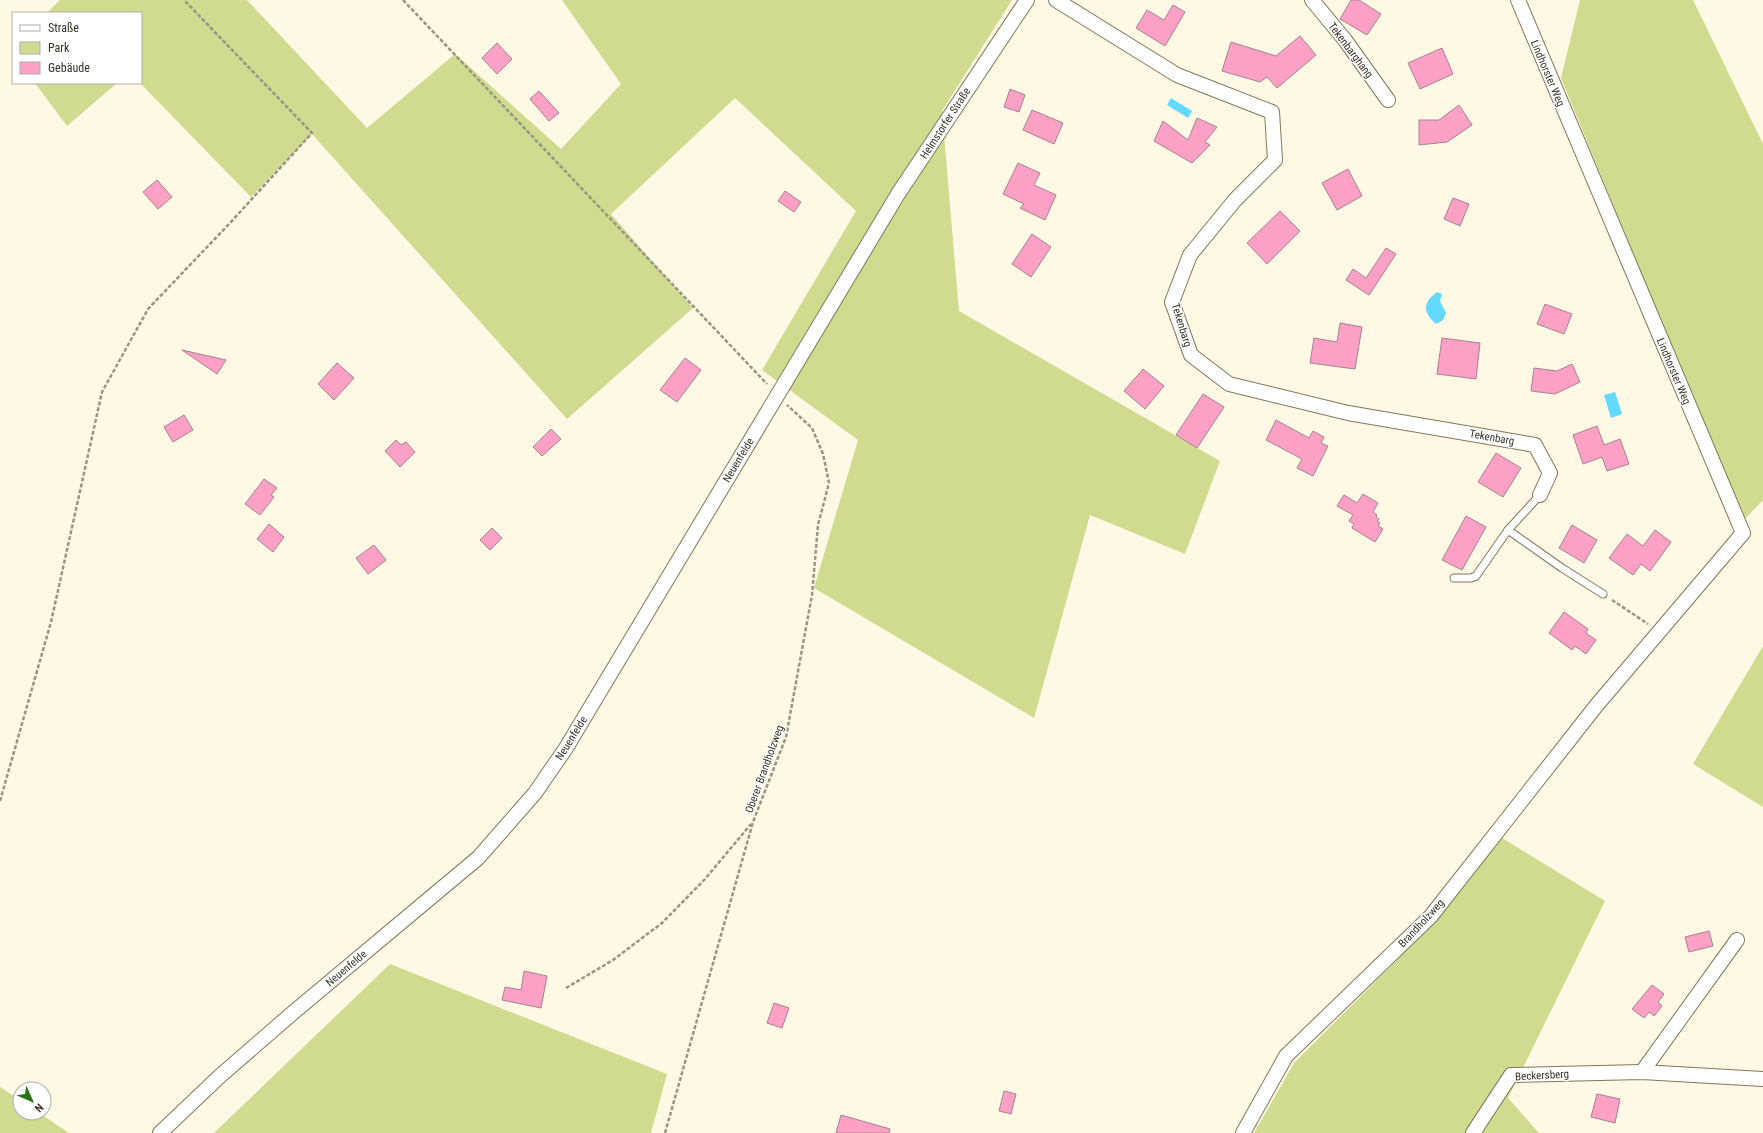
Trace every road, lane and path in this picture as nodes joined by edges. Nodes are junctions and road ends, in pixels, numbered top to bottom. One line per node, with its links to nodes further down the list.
1 (184, 0): 16 (path)
2 (402, 0): 9 (path, Oberer Brandholzweg)
3 (1027, 0): 8 (street, Helmstorfer Straße)
4 (1056, 0): 10 (street, Tekenbarg)
5 (1312, 0): 7 (street, Tekenbarghang)
6 (1518, 0): 14 (street, Lindhorster Weg)
7 (1388, 100)
8 (866, 247): 9 (street, Neuenfelde)
9 (777, 396): 17 (path, Oberer Brandholzweg); 22 (street, Neuenfelde)
10 (1540, 495): 11 (lane)
11 (1508, 530): 12 (lane); 13 (lane)
12 (1454, 578)
13 (1603, 594): 14 (path)
14 (1660, 631): 15 (street, Lindhorster Weg)
15 (1596, 706): 24 (street, Brandholzweg)
16 (0, 800)
17 (753, 822): 19 (path); 23 (path, Oberer Brandholzweg)
18 (1737, 940): 20 (street)
19 (566, 988)
20 (1642, 1072): 21 (street, Beckersberg); 25 (street, Beckersberg)
21 (1763, 1079)
22 (160, 1133)
23 (665, 1133)
24 (1243, 1133)
25 (1472, 1133)

